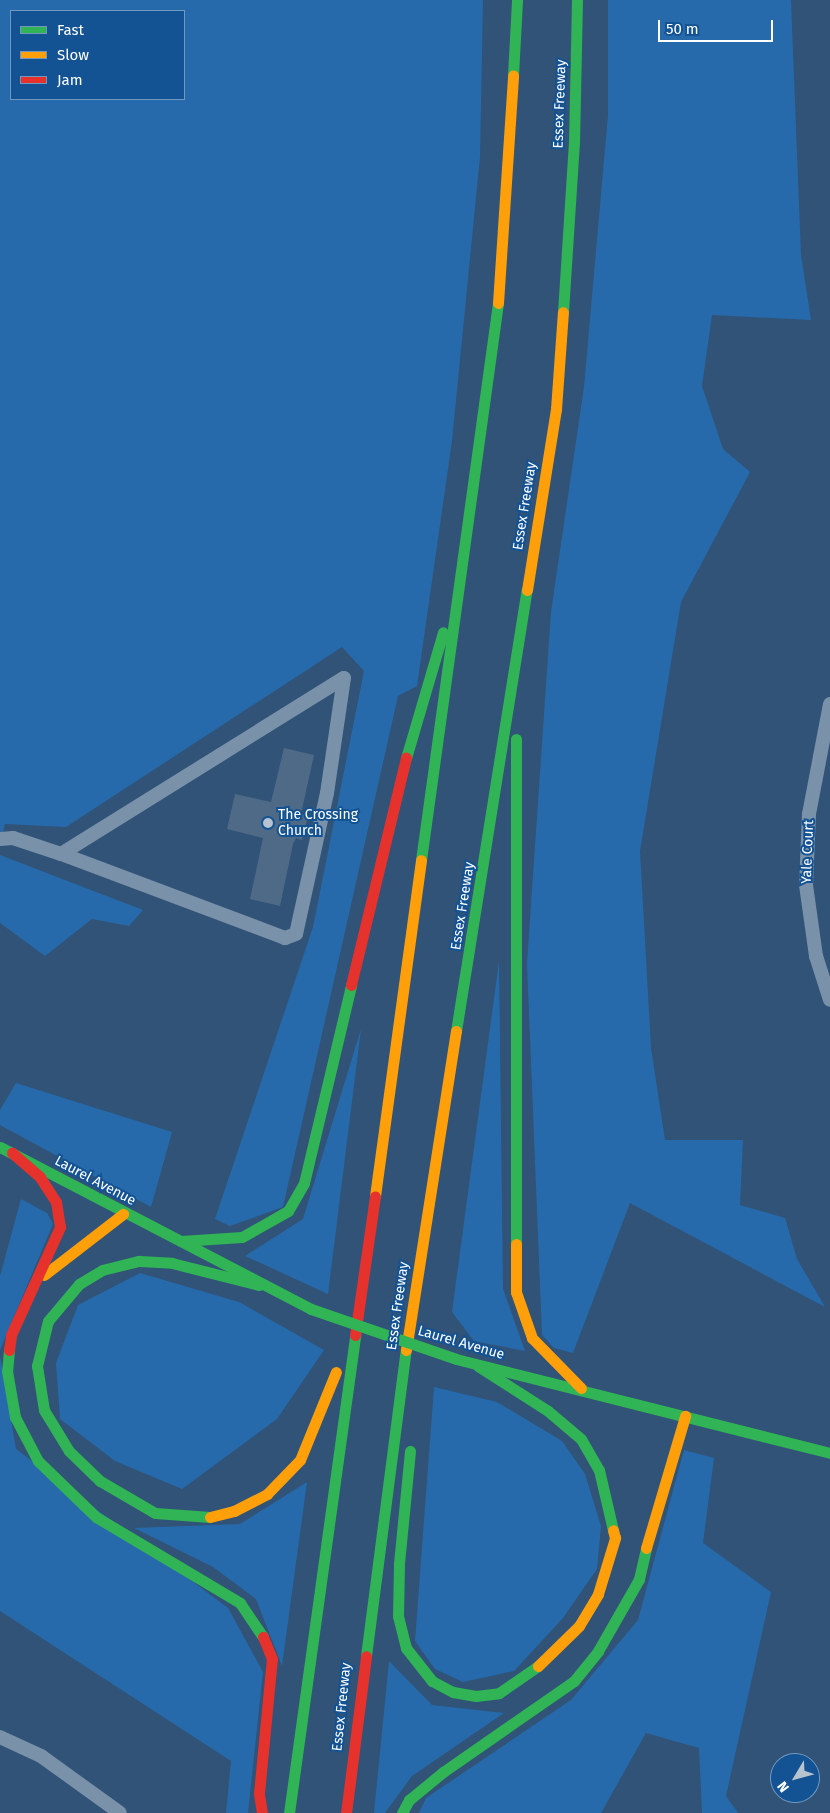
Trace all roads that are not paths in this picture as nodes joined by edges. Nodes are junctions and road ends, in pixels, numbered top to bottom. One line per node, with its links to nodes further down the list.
1 (517, 0): 3 (main road)
2 (577, 0): 4 (main road, Essex Freeway)
3 (464, 570): 13 (main road); 14 (main road)
4 (516, 658): 12 (main road, Essex Freeway); 19 (main road)
5 (830, 704): 8 (street, Yale Court)
6 (0, 839): 7 (street)
7 (61, 854): 7 (street)
8 (830, 1000)
9 (0, 1147): 10 (main road, Laurel Avenue)
10 (12, 1153): 11 (main road, Laurel Avenue); 15 (main road)
11 (123, 1214): 13 (main road, Laurel Avenue); 15 (main road)
12 (425, 1222): 17 (main road); 27 (main road, Essex Freeway)
13 (181, 1241): 16 (main road, Laurel Avenue)
14 (364, 1257): 16 (main road); 26 (main road)
15 (41, 1277): 25 (main road)
16 (259, 1285): 18 (main road, Laurel Avenue, bridge)
17 (418, 1363)
18 (478, 1366): 19 (main road, Laurel Avenue); 21 (main road)
19 (581, 1388): 20 (main road, Laurel Avenue)
20 (685, 1416): 22 (main road, Laurel Avenue); 28 (main road)
21 (411, 1441)
22 (830, 1453)
23 (0, 1737): 24 (street)
24 (120, 1813)
25 (262, 1813)
26 (289, 1813)
27 (346, 1813)
28 (402, 1813)

